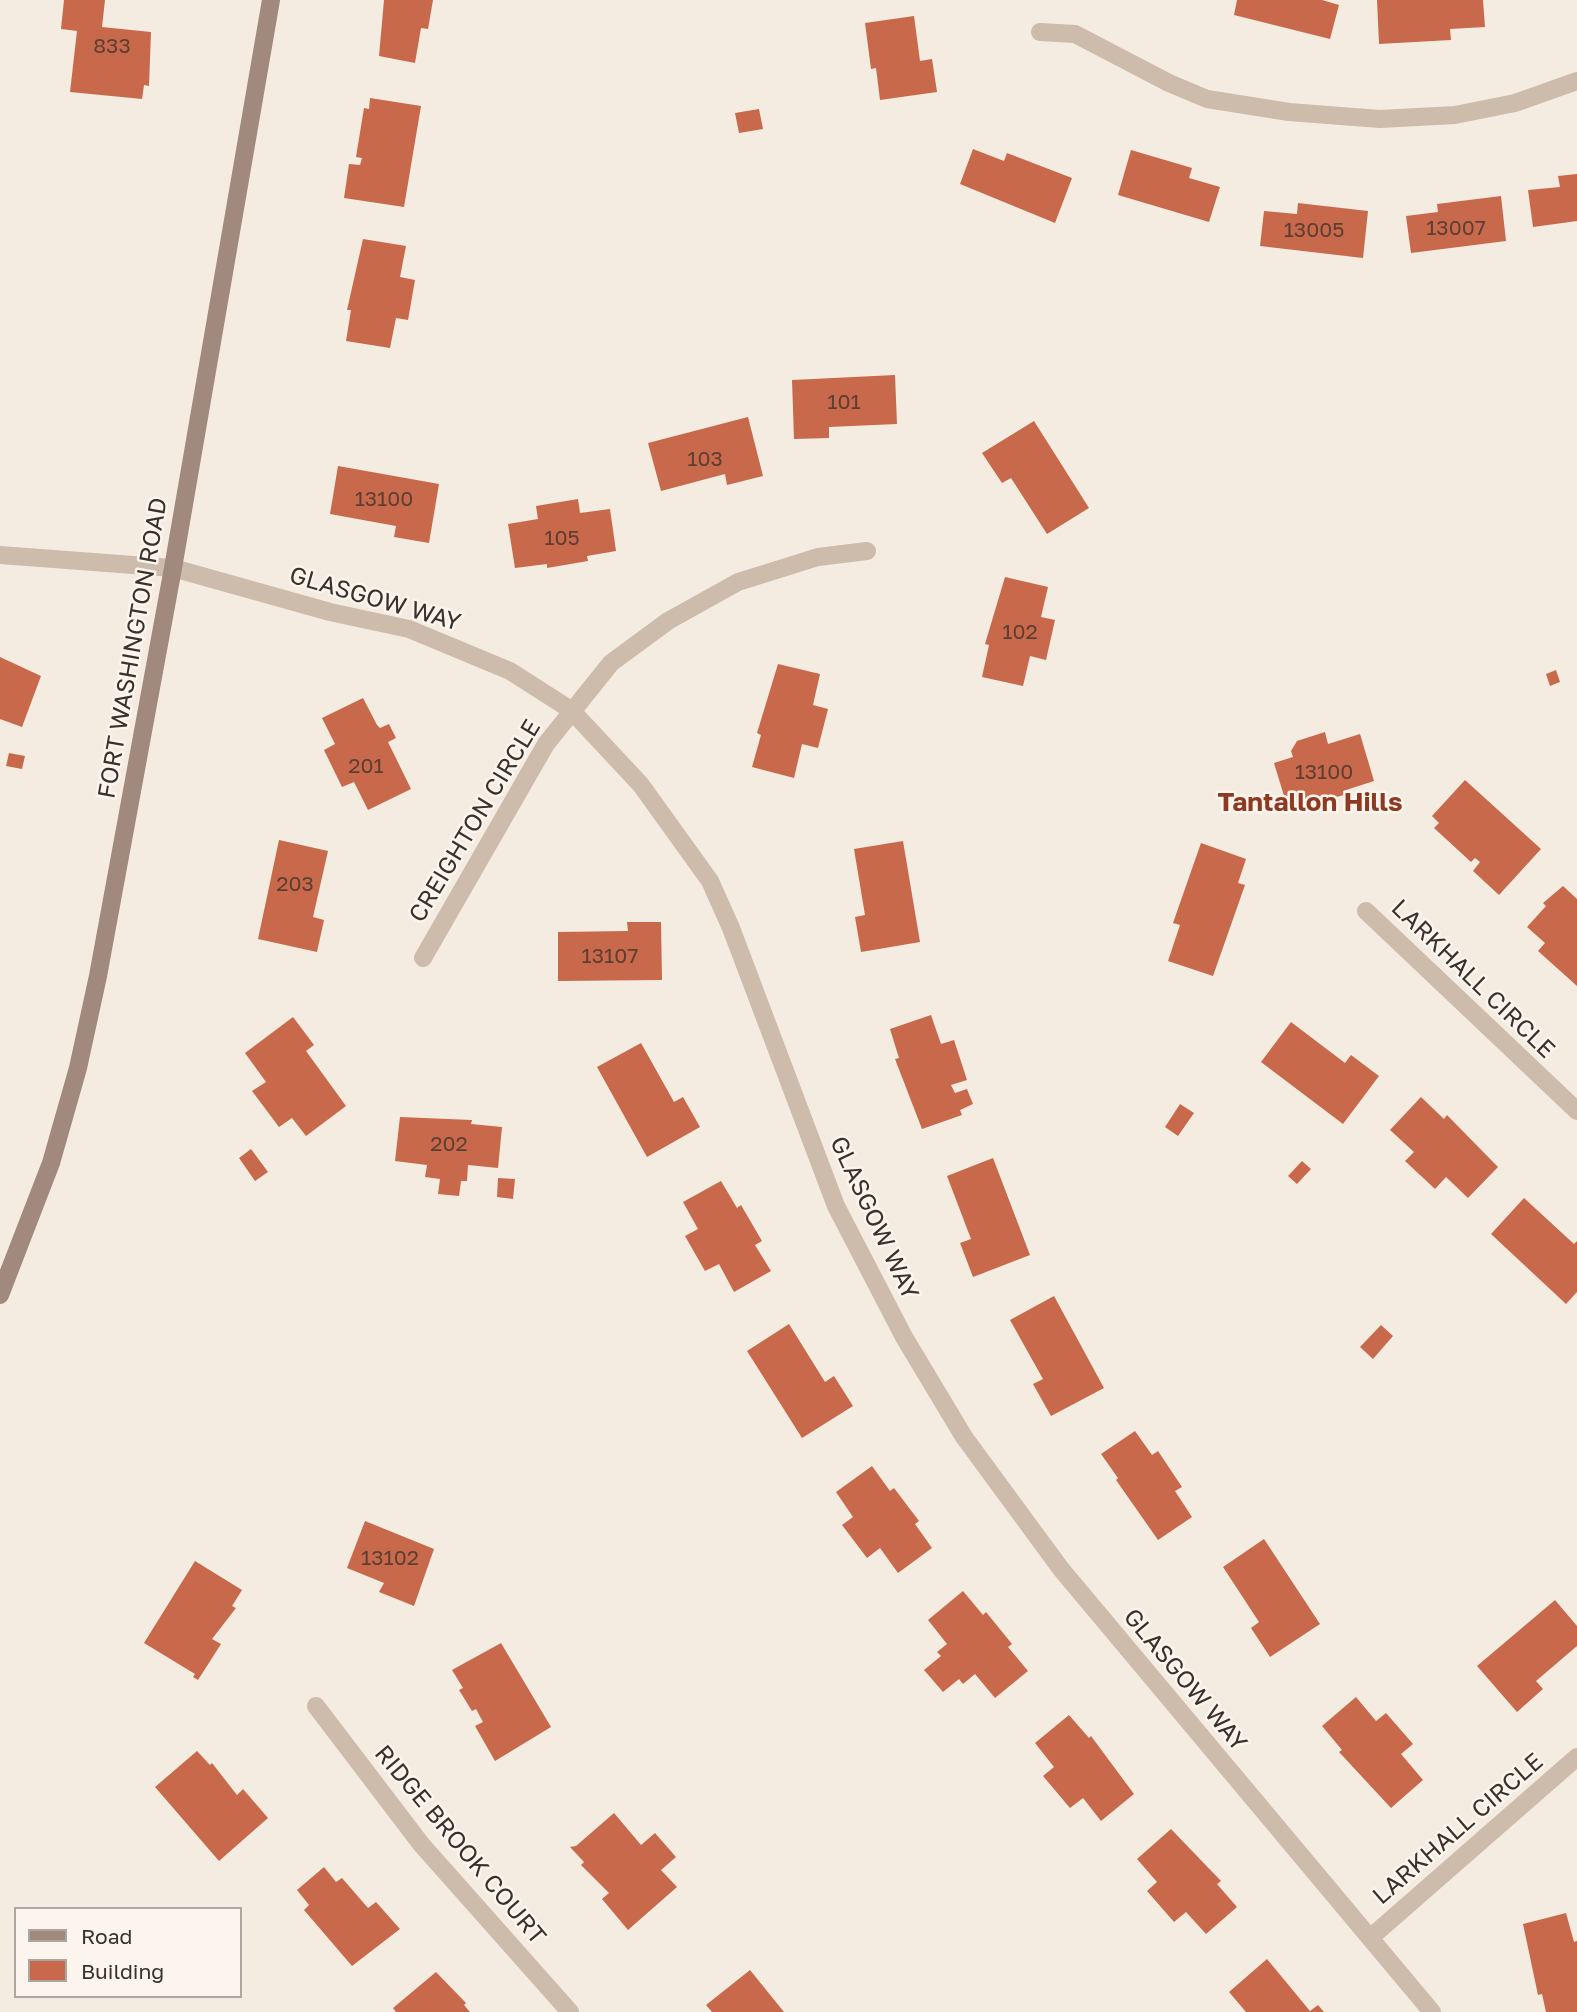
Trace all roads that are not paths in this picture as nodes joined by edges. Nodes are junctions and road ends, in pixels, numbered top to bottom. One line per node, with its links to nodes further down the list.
1 (271, 0): 6 (main road, FORT WASHINGTON ROAD)
2 (1040, 32): 3 (street)
3 (1577, 81)
4 (867, 551): 7 (street, CREIGHTON CIRCLE)
5 (0, 555): 6 (street, GLASGOW WAY)
6 (173, 568): 7 (street, GLASGOW WAY); 11 (main road, FORT WASHINGTON ROAD)
7 (571, 710): 9 (street, CREIGHTON CIRCLE); 14 (street, GLASGOW WAY)
8 (1366, 911): 10 (street, LARKHALL CIRCLE)
9 (423, 958)
10 (1577, 1111)
11 (0, 1294)
12 (316, 1706): 15 (street, RIDGE BROOK COURT)
13 (1577, 1757): 14 (street, LARKHALL CIRCLE)
14 (1370, 1938): 16 (street, GLASGOW WAY)
15 (570, 2012)
16 (1432, 2012)

